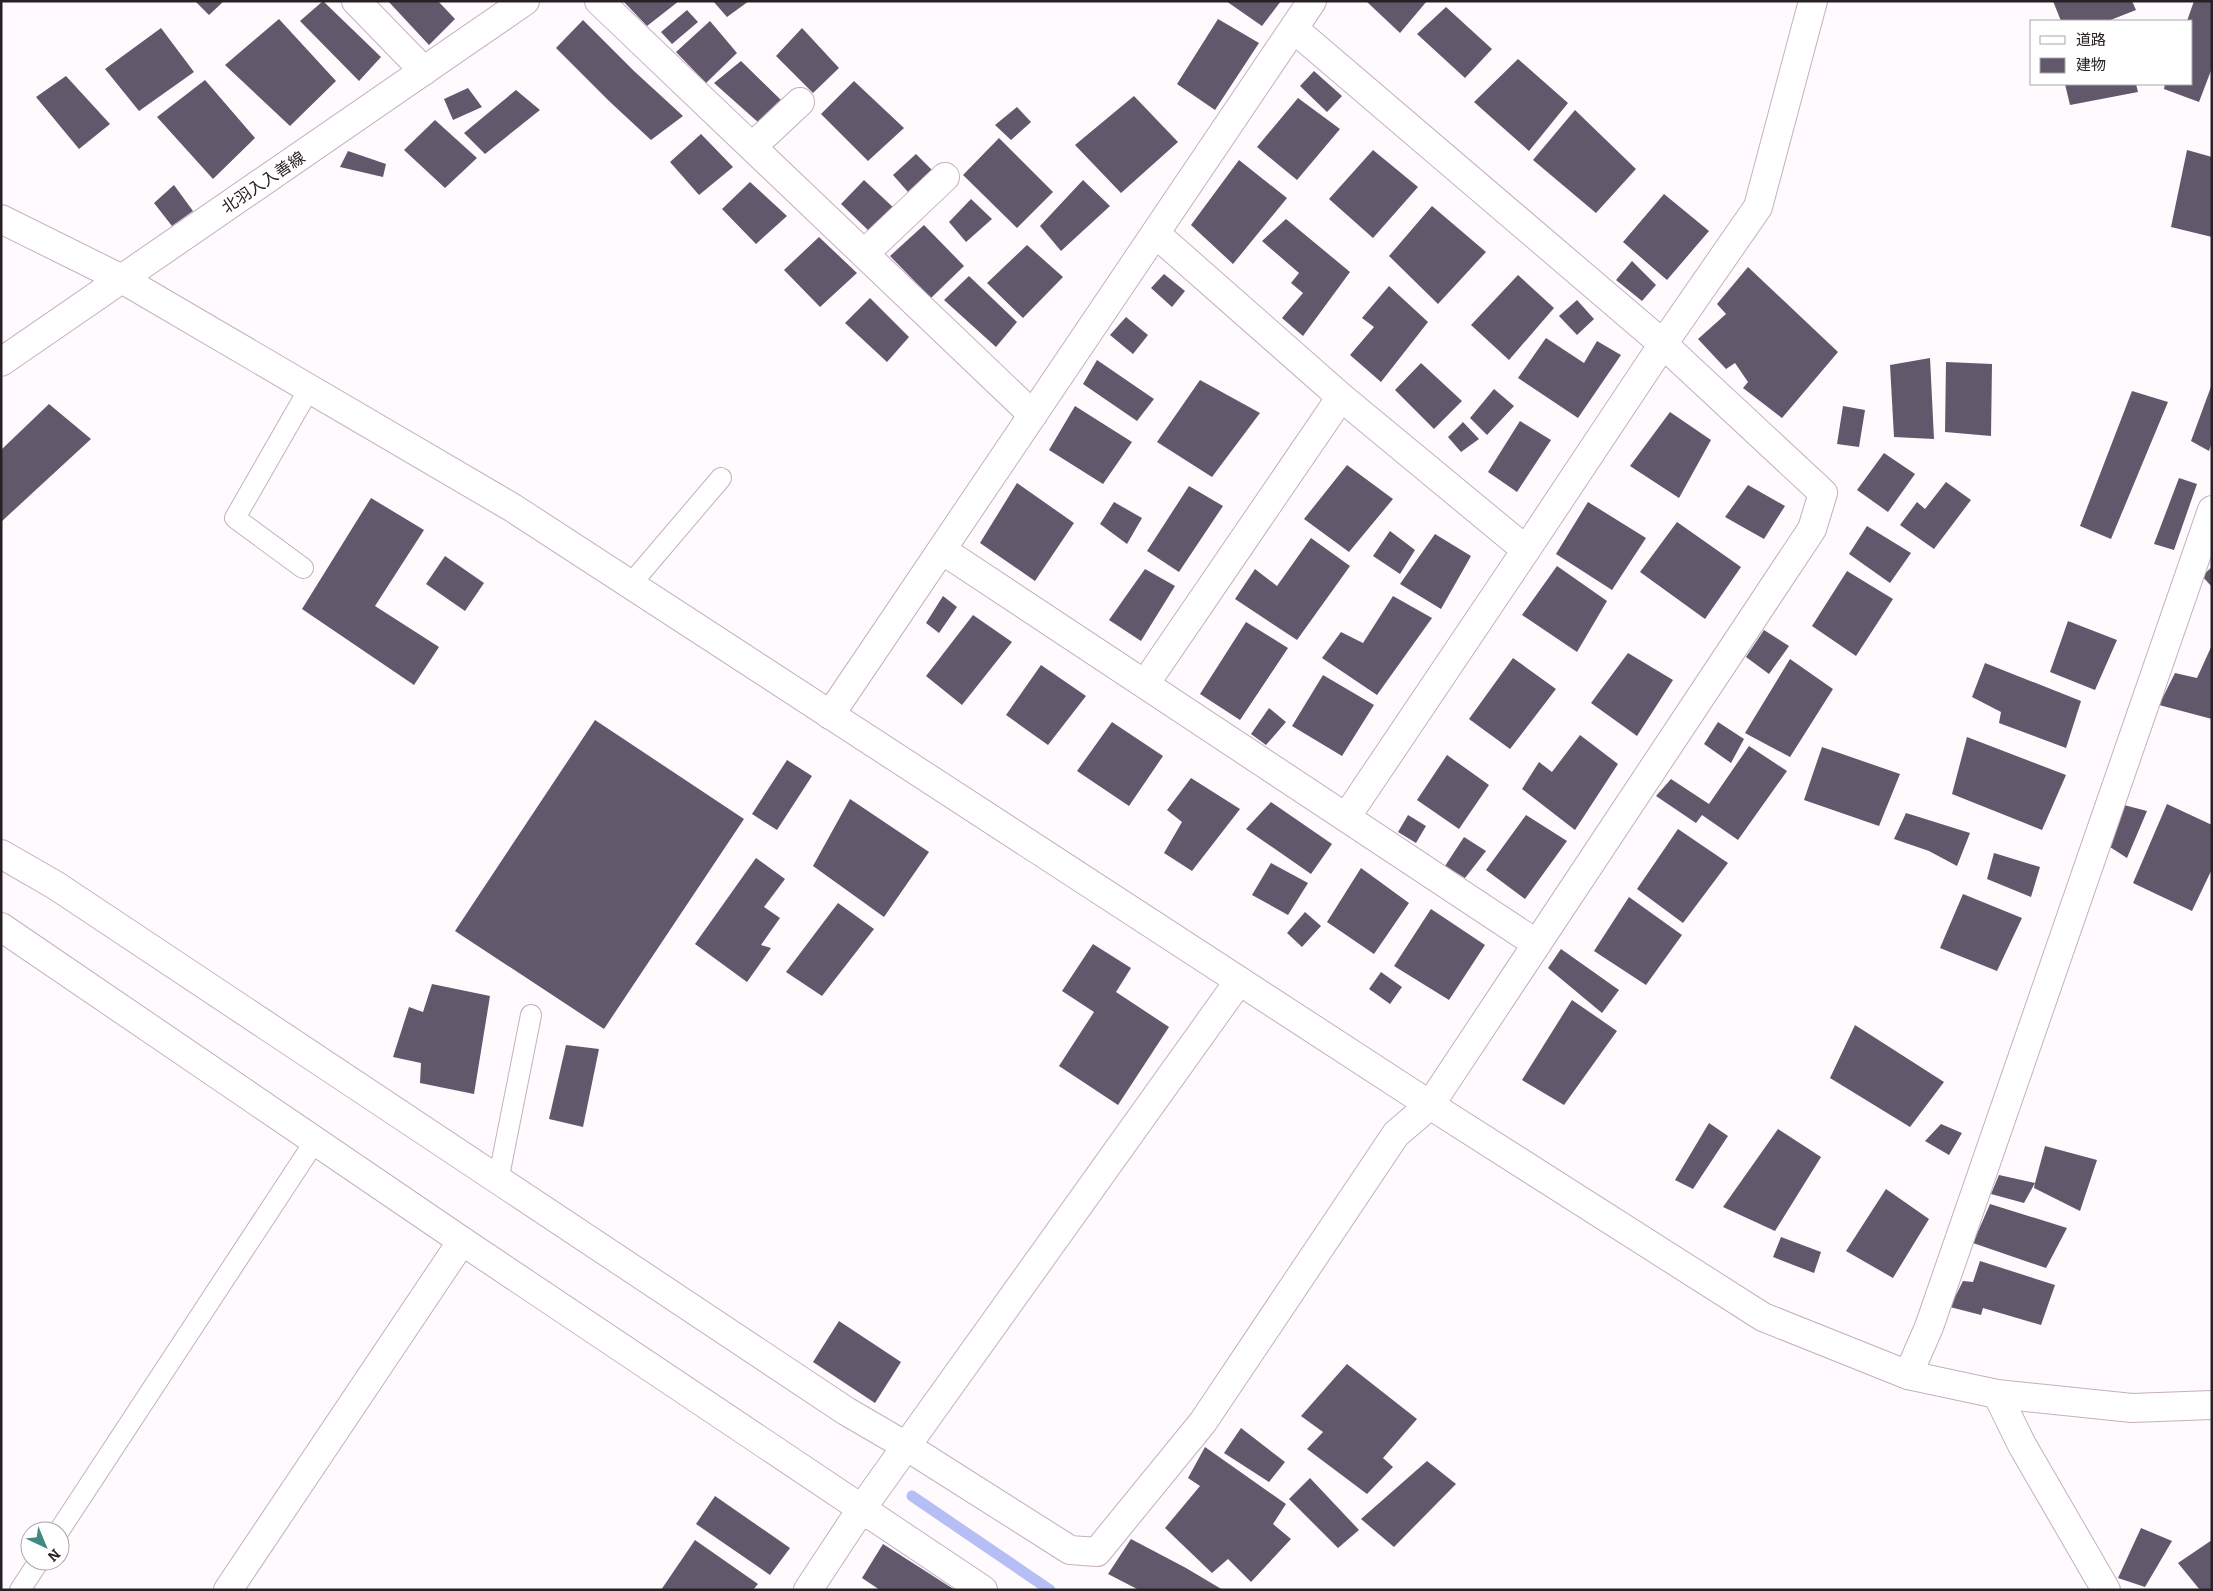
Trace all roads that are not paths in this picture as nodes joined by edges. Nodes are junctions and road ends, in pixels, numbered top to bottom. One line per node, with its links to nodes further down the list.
1 (356, 1): 7 (street)
2 (525, 1): 7 (street, 北羽入入善線)
3 (599, 1): 9 (street)
4 (1312, 1): 6 (street)
5 (1813, 1): 15 (street)
6 (1294, 29): 12 (street); 15 (street)
7 (424, 72): 14 (street, 北羽入入善線)
8 (800, 102): 9 (street)
9 (752, 147): 13 (street)
10 (945, 177): 13 (street)
11 (1, 219): 14 (street)
12 (1156, 234): 18 (street); 19 (street)
13 (864, 254): 19 (street)
14 (122, 279): 16 (street, 北羽入入善線); 17 (street)
15 (1663, 344): 23 (street); 31 (street)
16 (1, 362)
17 (309, 389): 24 (lane); 25 (street)
18 (1341, 397): 23 (street); 26 (street)
19 (1033, 415): 22 (street)
20 (721, 478): 25 (lane)
21 (2212, 510): 38 (street)
22 (942, 550): 26 (street); 27 (street)
23 (1526, 550): 28 (street)
24 (303, 568)
25 (630, 585): 27 (street)
26 (1145, 684): 28 (street)
27 (830, 715): 32 (street)
28 (1346, 816): 31 (street)
29 (1, 854): 36 (street)
30 (1, 927): 35 (street)
31 (1537, 944): 34 (street)
32 (1239, 981): 34 (street); 41 (street)
33 (531, 1015): 36 (lane)
34 (1430, 1105): 38 (street); 41 (street)
35 (315, 1141): 37 (street); 43 (lane)
36 (498, 1180): 41 (street)
37 (462, 1241): 42 (street); 46 (street)
38 (1908, 1375): 39 (street)
39 (1996, 1394): 40 (street); 49 (street)
40 (2212, 1405)
41 (906, 1446): 42 (street)
42 (862, 1508): 47 (street); 48 (street)
43 (65, 1521)
44 (32, 1571): 45 (lane)
45 (20, 1590)
46 (228, 1590)
47 (808, 1590)
48 (983, 1590)
49 (2106, 1590)

